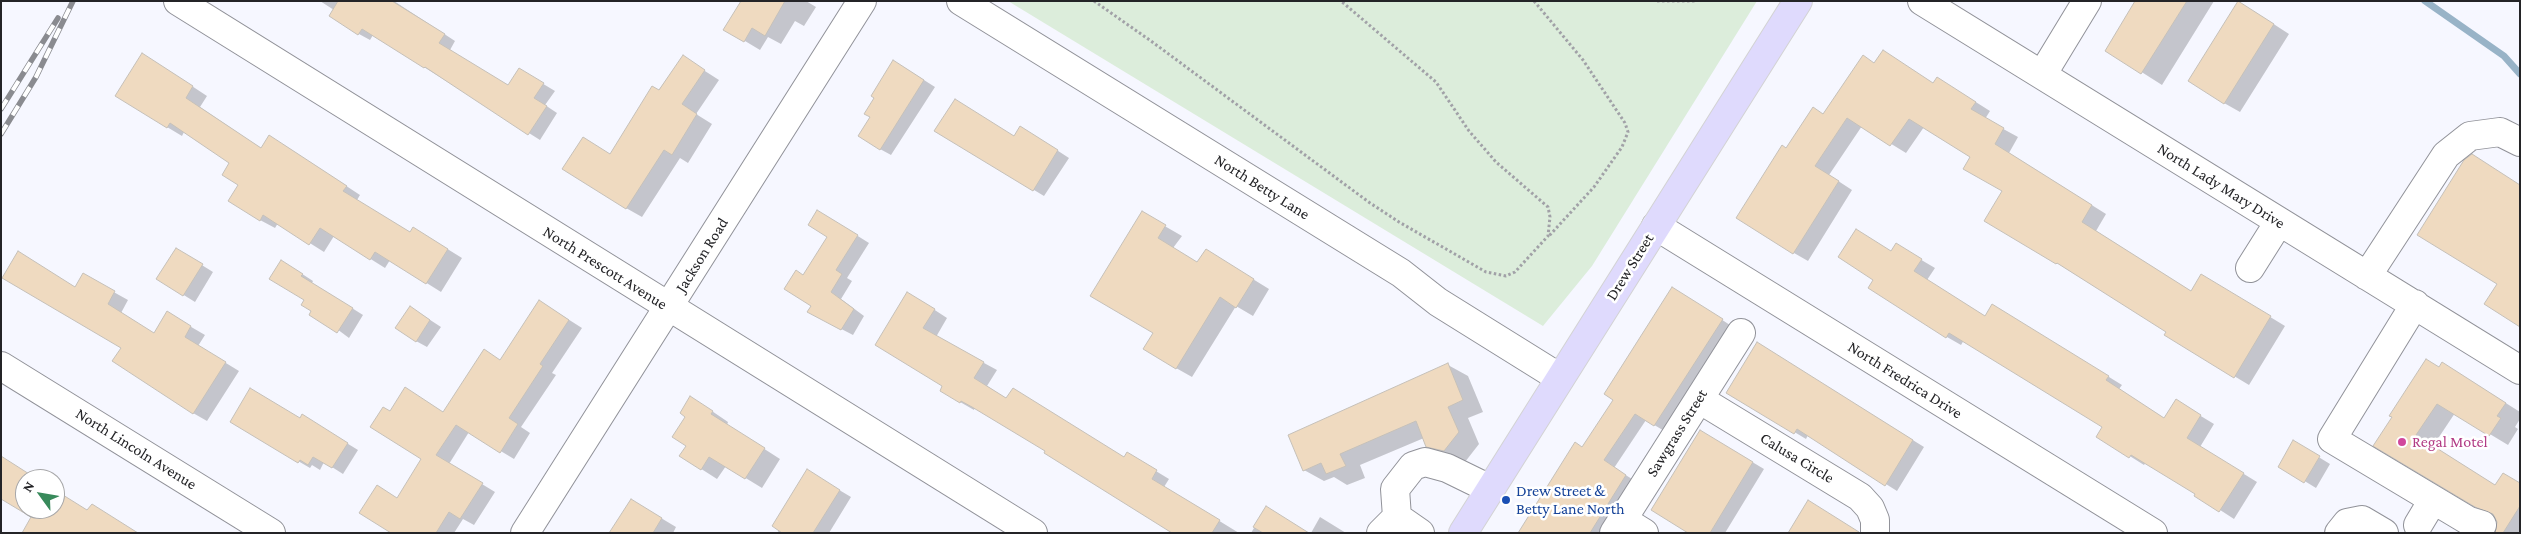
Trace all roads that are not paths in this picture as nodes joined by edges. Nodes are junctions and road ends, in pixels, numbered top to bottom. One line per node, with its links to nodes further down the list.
1 (178, 1): 14 (street, North Prescott Avenue)
2 (862, 1): 14 (street, Jackson Road)
3 (961, 1): 18 (street, North Betty Lane)
4 (1798, 1): 10 (main road, Drew Street)
5 (1922, 1): 7 (street, North Lady Mary Drive)
6 (2087, 1): 7 (street)
7 (2042, 75): 9 (street, North Lady Mary Drive)
8 (2520, 142): 12 (street)
9 (2279, 222): 11 (street); 12 (street, North Lady Mary Drive)
10 (1656, 226): 18 (main road, Drew Street); 32 (street, North Fredrica Drive)
11 (2250, 268)
12 (2367, 276): 13 (street, North Lady Mary Drive)
13 (2415, 304): 17 (street, North Lady Mary Drive); 21 (street)
14 (668, 308): 27 (street, Jackson Road); 28 (street, North Prescott Avenue)
15 (1740, 332): 19 (street, Sawgrass Street)
16 (1, 366): 26 (street, North Lincoln Avenue)
17 (2520, 370)
18 (1560, 378): 20 (main road, Drew Street)
19 (1699, 399): 25 (street, Sawgrass Street); 31 (street, Calusa Circle)
20 (1490, 490): 22 (street); 30 (main road, Drew Street)
21 (2433, 500): 23 (street); 24 (street)
22 (1389, 525): 29 (street)
23 (2418, 525)
24 (2482, 525)
25 (1627, 528)
26 (271, 533)
27 (525, 533)
28 (1033, 533)
29 (1420, 533)
30 (1463, 533)
31 (1875, 533)
32 (2154, 533)
33 (2339, 533): 34 (street)
34 (2384, 533)

